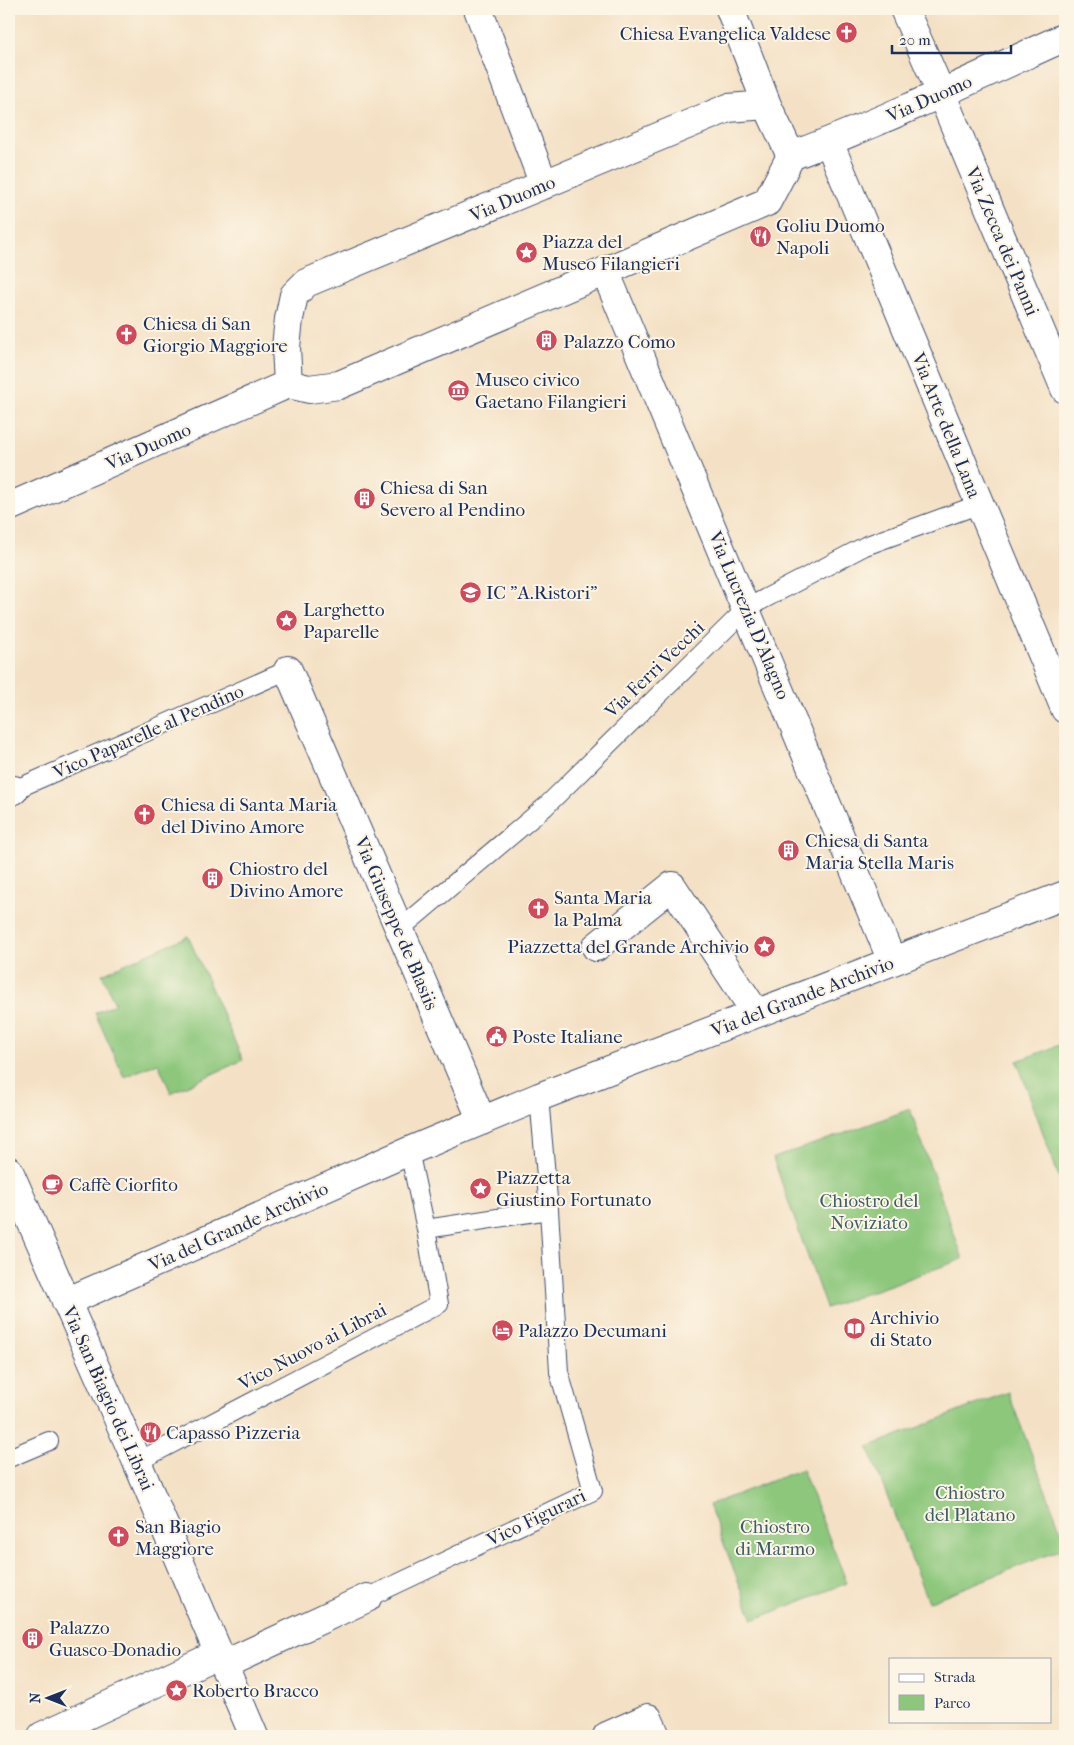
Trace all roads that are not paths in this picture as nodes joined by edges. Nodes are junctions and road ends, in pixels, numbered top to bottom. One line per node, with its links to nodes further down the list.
1 (730, 9): 6 (street)
2 (904, 9): 5 (street, Via Zecca dei Panni)
3 (483, 11): 9 (street)
4 (1065, 37): 5 (street, Via Duomo)
5 (941, 93): 7 (street, Via Duomo); 12 (street, Via Zecca dei Panni)
6 (767, 105): 8 (street); 9 (street, Via Duomo)
7 (829, 142): 8 (street, Via Duomo); 13 (street, Via Arte della Lana)
8 (791, 156): 10 (street)
9 (544, 185): 11 (street, Via Duomo)
10 (606, 271): 11 (street); 15 (street, Via Lucrezia D'Alagno)
11 (288, 384): 14 (street, Via Duomo)
12 (1065, 389)
13 (980, 504): 15 (lane, Via Ferri Vecchi); 17 (street, Via Arte della Lana)
14 (9, 507)
15 (747, 608): 20 (lane, Via Ferri Vecchi); 22 (street, Via Lucrezia D'Alagno)
16 (288, 670): 18 (lane, Vico Paparelle al Pendino); 20 (street, Via Giuseppe de Blasiis)
17 (1065, 709)
18 (12, 791)
19 (1065, 895): 22 (street, Via del Grande Archivio)
20 (399, 930): 25 (street, Via Giuseppe de Blasiis)
21 (596, 947): 23 (street)
22 (892, 961): 23 (street, Via del Grande Archivio)
23 (756, 1013): 24 (street, Via del Grande Archivio)
24 (539, 1097): 25 (street); 28 (lane)
25 (482, 1121): 26 (street)
26 (409, 1151): 29 (lane); 30 (street, Via del Grande Archivio)
27 (9, 1171): 30 (street, Via San Biagio dei Librai)
28 (549, 1210): 29 (lane); 34 (lane, Vico Figurari)
29 (426, 1229): 33 (lane, Vico Nuovo ai Librai)
30 (66, 1302): 33 (street, Via San Biagio dei Librai)
31 (49, 1441): 32 (lane)
32 (9, 1458)
33 (137, 1462): 35 (street, Via San Biagio dei Librai)
34 (367, 1598): 35 (street, Vico Figurari)
35 (221, 1660): 36 (street, Vico Figurari); 37 (street, Via San Biagio dei Librai)
36 (42, 1736)
37 (254, 1736)
38 (607, 1736): 39 (street)
39 (656, 1736)

